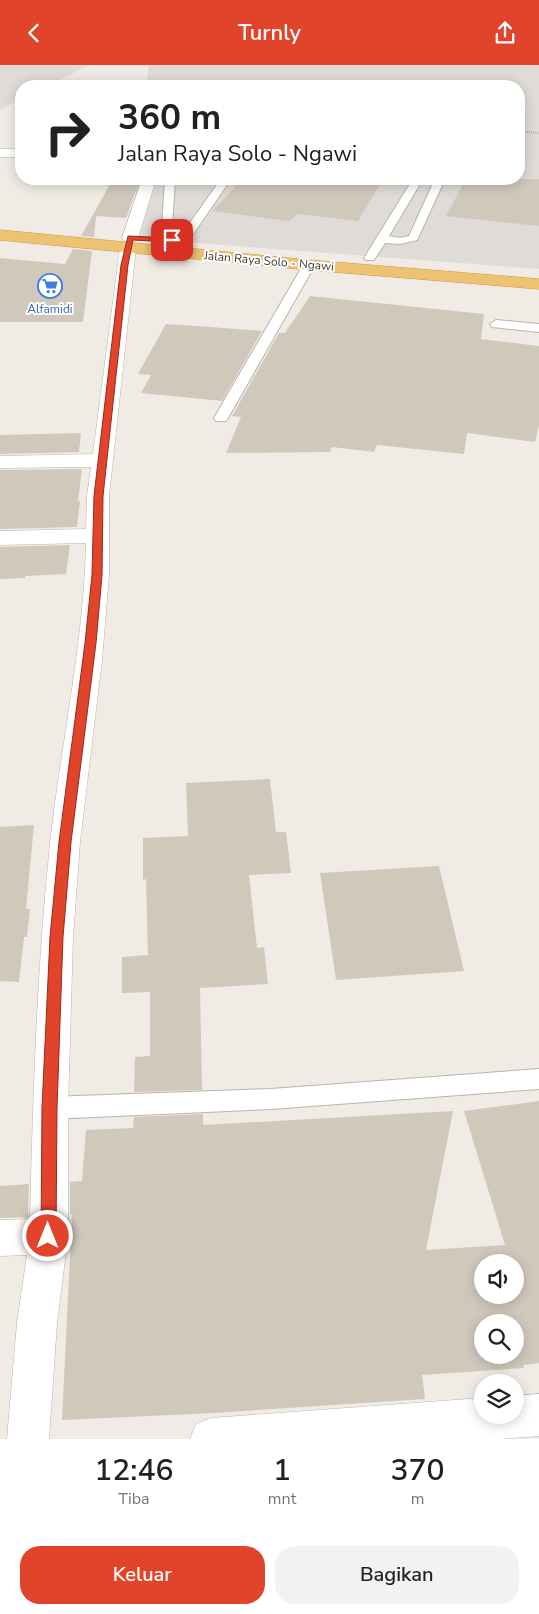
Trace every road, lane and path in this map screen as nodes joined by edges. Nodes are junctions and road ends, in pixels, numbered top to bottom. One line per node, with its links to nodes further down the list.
1 (525, 132): 2 (path)
2 (539, 133)
3 (0, 153): 4 (street)
4 (15, 153)
5 (147, 185): 15 (street)
6 (170, 185): 12 (lane)
7 (222, 185): 14 (lane)
8 (414, 185): 13 (lane)
9 (437, 185): 13 (lane)
10 (0, 224): 15 (highway, Jalan Raya Solo - Ngawi)
11 (0, 235): 15 (highway, Jalan Raya Solo - Ngawi)
12 (161, 239): 14 (highway, Jalan Raya Solo - Ngawi); 15 (highway, Jalan Raya Solo - Ngawi)
13 (382, 239): 16 (lane)
14 (183, 241): 16 (highway, Jalan Raya Solo - Ngawi)
15 (129, 243): 17 (highway, Jalan Raya Solo - Ngawi); 23 (street)
16 (370, 258): 18 (highway, Jalan Raya Solo - Ngawi)
17 (309, 265): 19 (highway, Jalan Raya Solo - Ngawi); 22 (lane)
18 (539, 272)
19 (539, 284)
20 (496, 324): 21 (lane)
21 (539, 328)
22 (221, 418)
23 (103, 460): 24 (street); 25 (street)
24 (0, 462)
25 (98, 536): 26 (street); 28 (street)
26 (0, 538)
27 (539, 1079): 28 (lane)
28 (50, 1108): 29 (street)
29 (48, 1236): 30 (street); 33 (street)
30 (0, 1238)
31 (539, 1415): 32 (street)
32 (439, 1430): 34 (street)
33 (28, 1439)
34 (211, 1439)

